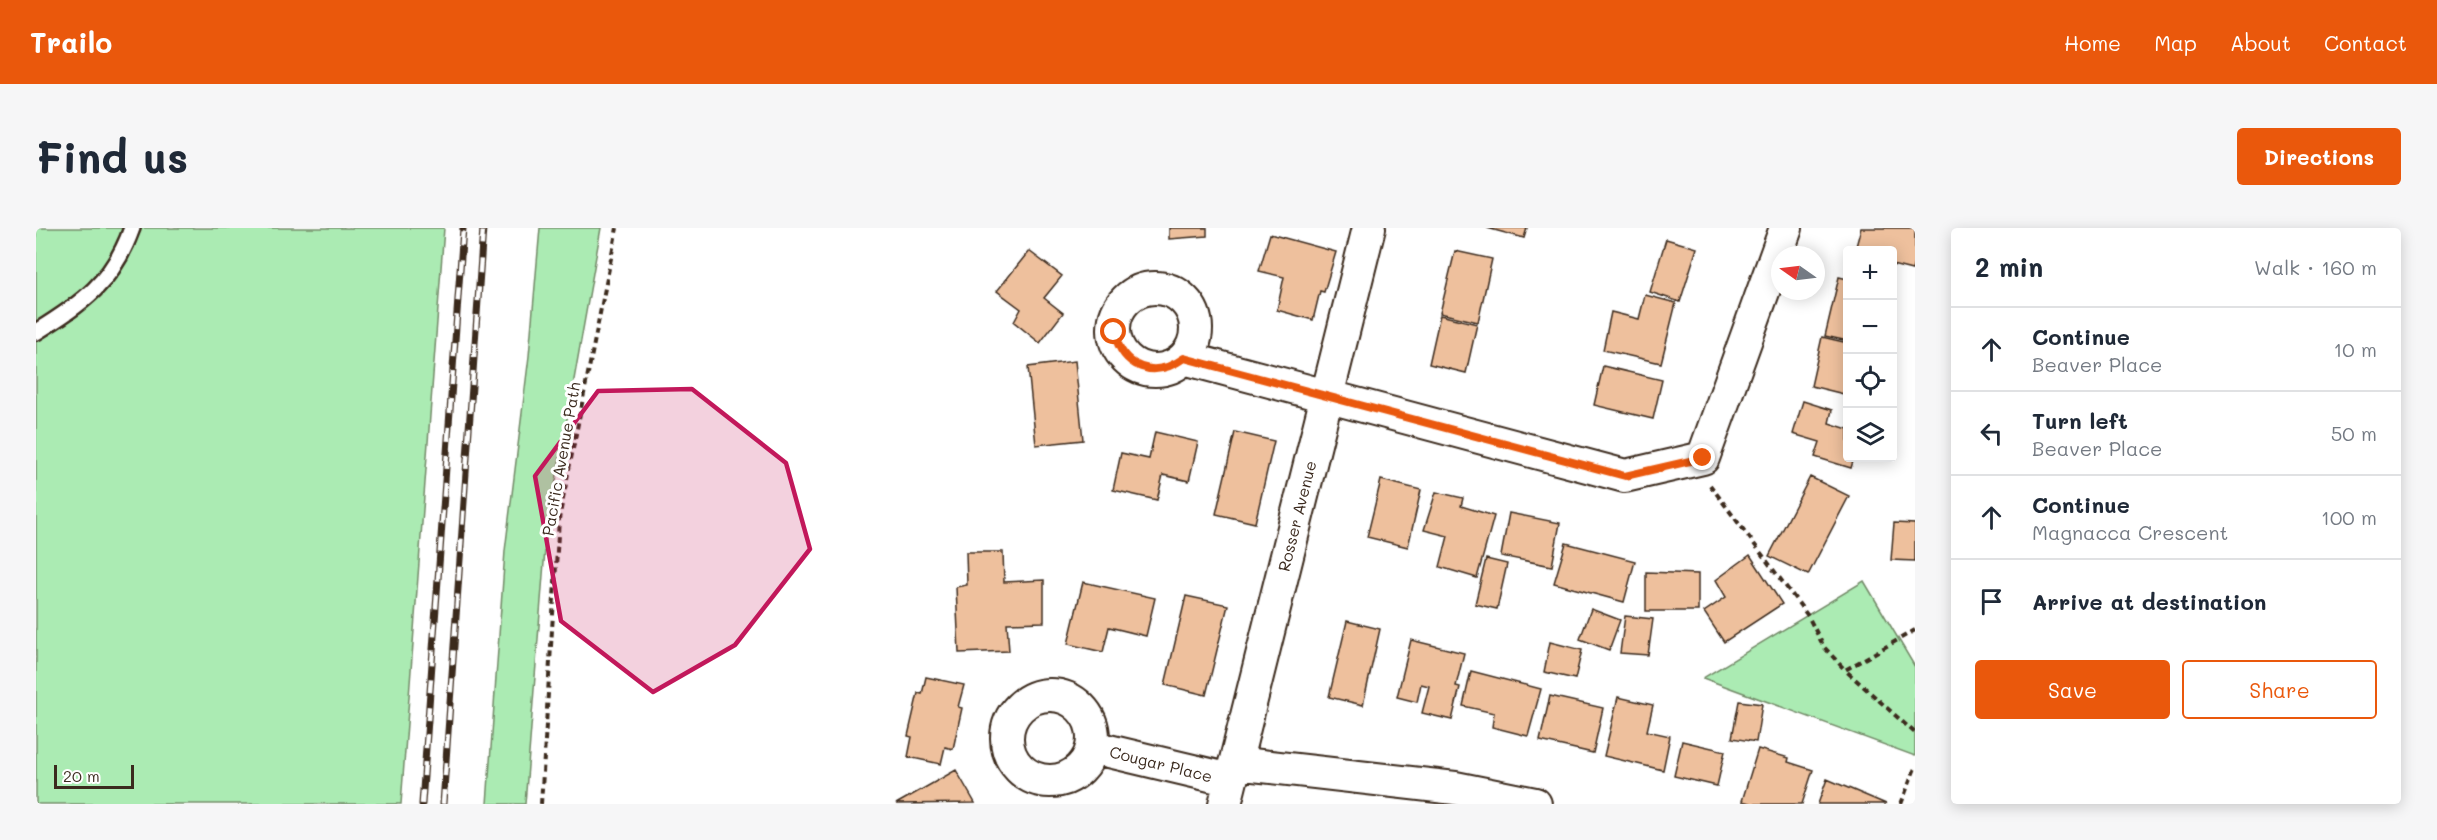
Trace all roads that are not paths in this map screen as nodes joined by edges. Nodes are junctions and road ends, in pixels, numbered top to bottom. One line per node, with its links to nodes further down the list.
1 (132, 228): 4 (lane)
2 (1369, 228): 6 (street, Rosser Avenue)
3 (1786, 228): 6 (street)
4 (36, 332)
5 (1184, 358): 6 (street)
6 (1327, 397): 8 (street, Rosser Avenue)
7 (1092, 747): 8 (street, Cougar Place)
8 (1230, 783): 9 (street, Cougar Place)
9 (1535, 804)

